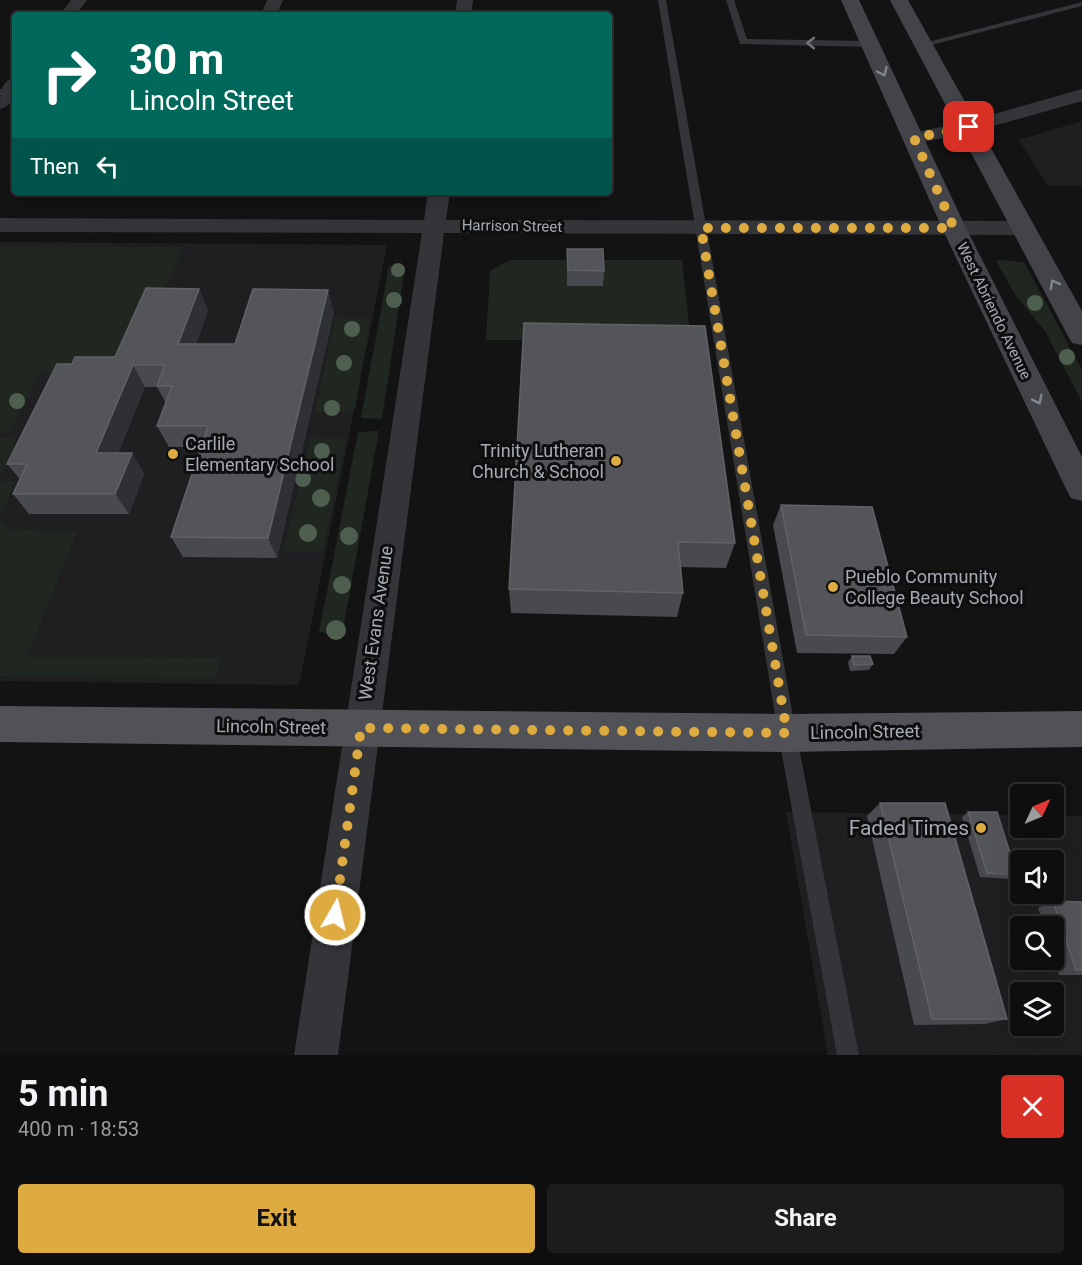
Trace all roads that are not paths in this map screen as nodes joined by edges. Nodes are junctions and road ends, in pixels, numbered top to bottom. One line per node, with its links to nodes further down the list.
1 (662, 0): 14 (lane)
2 (730, 0): 6 (lane, one-way to 2)
3 (850, 0): 6 (street, West Abriendo Avenue)
4 (899, 0): 7 (street)
5 (1082, 4): 7 (lane)
6 (870, 44): 10 (street, West Abriendo Avenue, one-way to 10)
7 (924, 44): 9 (street)
8 (1082, 95): 9 (street)
9 (969, 127): 10 (street); 16 (street)
10 (914, 138): 15 (street, West Abriendo Avenue)
11 (439, 195): 13 (street, West Evans Avenue)
12 (0, 225): 13 (street, Harrison Street)
13 (435, 225): 14 (street, Harrison Street); 20 (street, West Evans Avenue)
14 (701, 228): 15 (street, Harrison Street); 22 (lane)
15 (954, 228): 16 (street, Harrison Street); 18 (street, West Abriendo Avenue, one-way to 18)
16 (1023, 228): 17 (street, one-way to 16)
17 (1082, 336)
18 (1082, 489)
19 (0, 724): 20 (main road, Lincoln Street)
20 (361, 728): 22 (main road, Lincoln Street); 23 (street, West Evans Avenue)
21 (1082, 729): 22 (main road, Lincoln Street)
22 (787, 733): 24 (lane)
23 (315, 1055)
24 (848, 1055)

